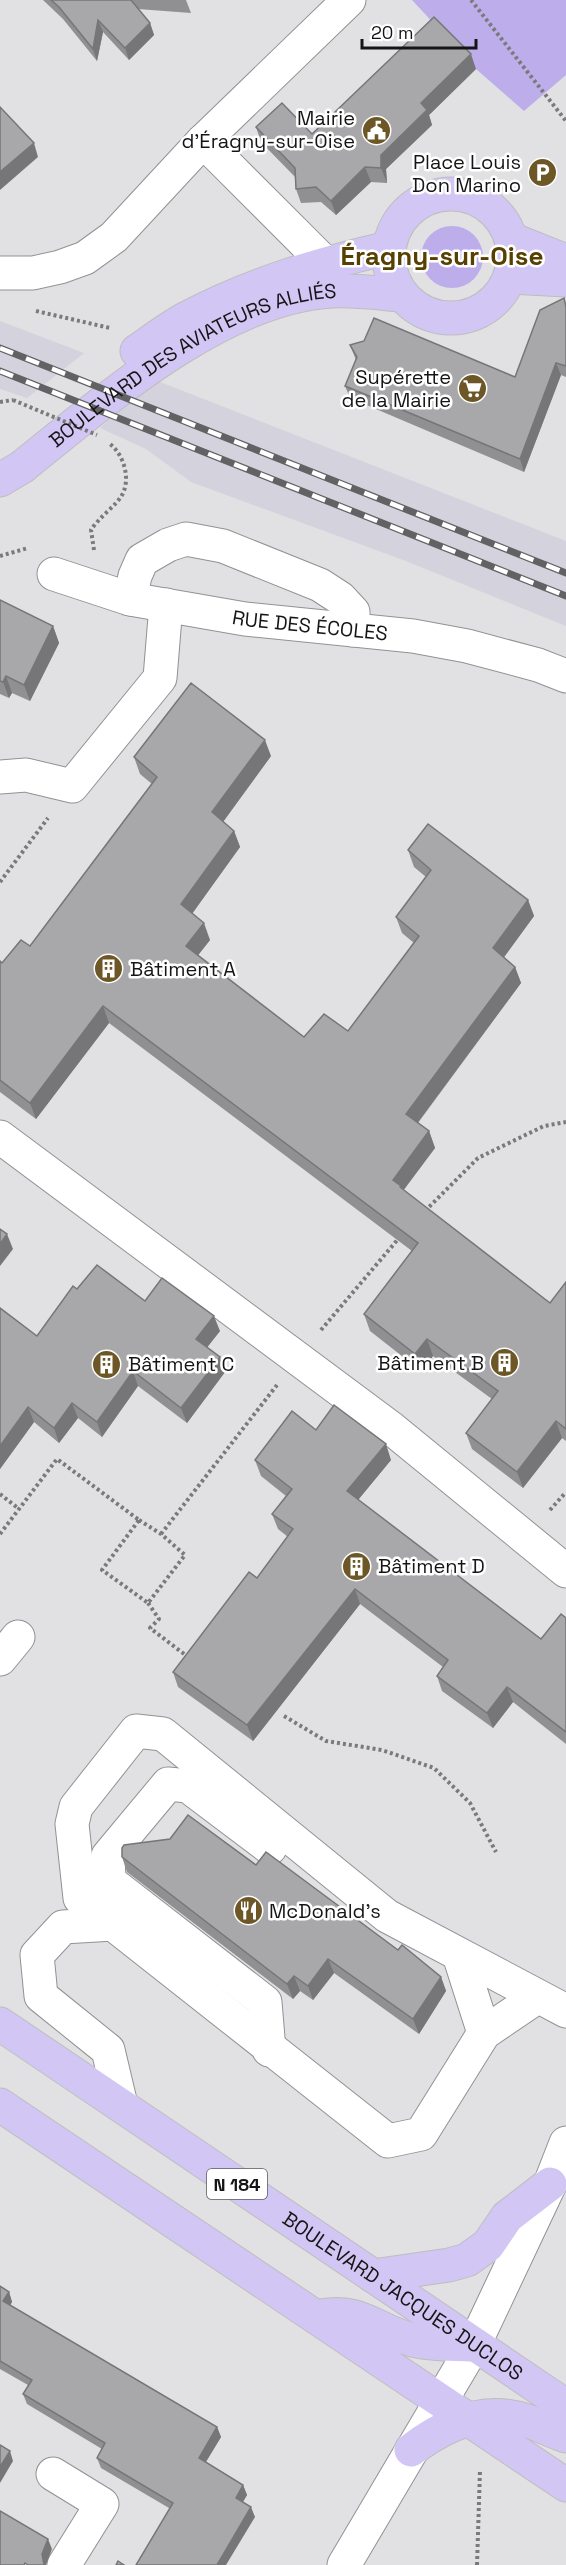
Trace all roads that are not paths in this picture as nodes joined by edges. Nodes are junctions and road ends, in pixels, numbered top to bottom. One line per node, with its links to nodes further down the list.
1 (349, 0): 2 (street)
2 (203, 141): 6 (street); 7 (street)
3 (511, 239): 4 (main road); 5 (main road); 8 (main road)
4 (388, 248): 6 (main road, BOULEVARD DES AVIATEURS ALLIÉS); 10 (main road)
5 (566, 261)
6 (325, 263): 11 (main road, BOULEVARD DES AVIATEURS ALLIÉS)
7 (0, 273)
8 (510, 277): 9 (main road); 10 (main road)
9 (566, 280)
10 (401, 295): 12 (main road, BOULEVARD DES AVIATEURS ALLIÉS)
11 (0, 455)
12 (0, 480)
13 (54, 574): 14 (street, RUE DES ÉCOLES)
14 (130, 599): 15 (street, RUE DES ÉCOLES); 16 (street)
15 (166, 605): 16 (street, RUE DES ÉCOLES); 18 (street)
16 (352, 630): 17 (street, RUE DES ÉCOLES)
17 (566, 676)
18 (0, 777)
19 (0, 1137): 20 (street)
20 (566, 1571)
21 (387, 1916): 22 (street); 23 (street); 28 (street)
22 (113, 1924): 28 (street); 29 (street)
23 (459, 1955): 24 (street); 27 (street)
24 (537, 1997): 25 (street); 27 (street)
25 (566, 2011)
26 (0, 2024): 29 (main road, BOULEVARD JACQUES DUCLOS / N 184)
27 (484, 2033): 28 (street)
28 (269, 2050)
29 (121, 2105): 33 (main road, BOULEVARD JACQUES DUCLOS / N 184)
30 (0, 2106): 34 (main road)
31 (566, 2143): 32 (street)
32 (550, 2184): 33 (main road); 35 (street)
33 (372, 2276): 35 (main road, BOULEVARD JACQUES DUCLOS / N 184)
34 (316, 2317): 35 (main road); 36 (main road)
35 (474, 2345): 36 (street); 37 (main road, BOULEVARD JACQUES DUCLOS / N 184)
36 (440, 2400): 38 (main road); 40 (street)
37 (566, 2406)
38 (467, 2419): 39 (main road); 40 (main road); 42 (main road)
39 (566, 2436)
40 (411, 2450): 44 (street)
41 (53, 2474): 43 (street)
42 (566, 2485)
43 (64, 2565)
44 (344, 2565)

